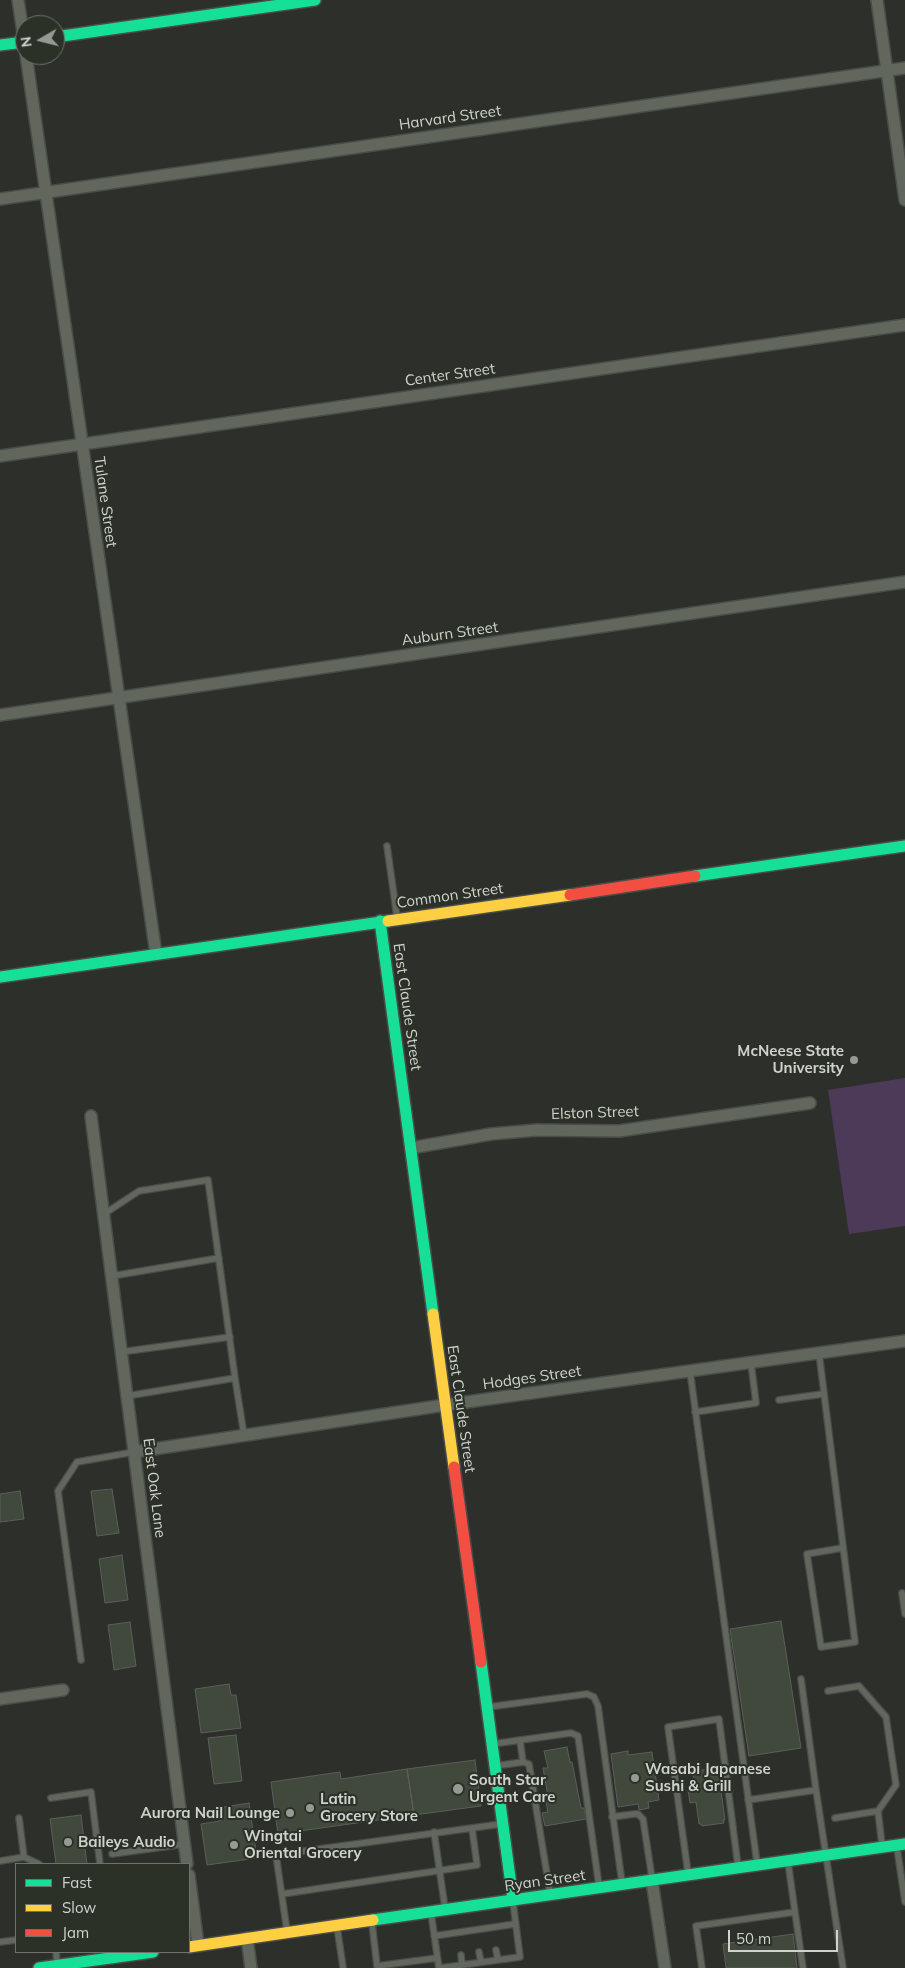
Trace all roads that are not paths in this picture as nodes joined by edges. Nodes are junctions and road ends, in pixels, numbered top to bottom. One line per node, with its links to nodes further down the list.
1 (18, 0): 4 (street)
2 (315, 0): 5 (street)
3 (877, 0): 10 (street)
4 (20, 15)
5 (65, 36)
6 (15, 43): 7 (street)
7 (0, 45)
8 (27, 65): 11 (street, Tulane Street)
9 (905, 68): 10 (street, Harvard Street)
10 (887, 70): 11 (street, Harvard Street); 13 (street)
11 (46, 192): 12 (street, Harvard Street); 15 (street, Tulane Street)
12 (0, 199)
13 (905, 200)
14 (905, 325): 15 (street, Center Street)
15 (82, 444): 16 (street, Center Street); 18 (street, Tulane Street)
16 (0, 456)
17 (905, 582): 18 (street, Auburn Street)
18 (118, 697): 19 (street, Auburn Street); 24 (street, Tulane Street)
19 (0, 714)
20 (387, 846): 22 (lane)
21 (905, 846): 22 (street, Common Street)
22 (398, 919): 23 (street, Common Street)
23 (380, 921): 24 (street, Common Street); 28 (street, East Claude Street)
24 (156, 954): 25 (street, Common Street)
25 (0, 977)
26 (810, 1103): 28 (street, Elston Street)
27 (91, 1116): 29 (street, East Oak Lane)
28 (411, 1148): 42 (street, East Claude Street)
29 (104, 1214): 30 (lane); 31 (street, East Oak Lane)
30 (219, 1258): 31 (lane); 32 (lane)
31 (112, 1276): 34 (street, East Oak Lane)
32 (230, 1337): 34 (lane); 38 (lane)
33 (905, 1341): 35 (street, Hodges Street)
34 (122, 1352): 40 (street, East Oak Lane)
35 (819, 1353): 36 (street, Hodges Street); 39 (lane)
36 (751, 1362): 37 (street, Hodges Street); 43 (lane)
37 (690, 1371): 42 (street, Hodges Street); 43 (lane)
38 (235, 1378): 40 (lane); 44 (lane)
39 (823, 1394): 41 (lane); 46 (lane)
40 (127, 1396): 45 (street, East Oak Lane)
41 (779, 1400)
42 (445, 1405): 44 (street, Hodges Street); 54 (street, East Claude Street)
43 (695, 1412): 61 (lane)
44 (244, 1435): 45 (street, Hodges Street)
45 (134, 1452): 49 (lane); 69 (street, East Oak Lane)
46 (842, 1548): 46 (lane)
47 (902, 1593): 48 (lane)
48 (905, 1614)
49 (81, 1660)
50 (801, 1679): 59 (lane)
51 (63, 1690): 53 (street)
52 (828, 1691): 62 (lane)
53 (0, 1699)
54 (486, 1707): 56 (street, East Claude Street); 63 (lane)
55 (520, 1740): 56 (lane); 57 (lane); 87 (lane)
56 (491, 1744): 58 (street, East Claude Street)
57 (523, 1762): 58 (lane); 90 (lane)
58 (494, 1766): 66 (street, East Claude Street)
59 (816, 1790): 61 (lane); 73 (lane)
60 (51, 1798): 78 (lane)
61 (748, 1800): 80 (lane)
62 (878, 1812): 65 (lane); 71 (lane)
63 (612, 1817): 84 (lane); 85 (lane)
64 (19, 1818): 74 (lane)
65 (836, 1818)
66 (502, 1824): 67 (lane); 91 (street, East Claude Street)
67 (472, 1828): 68 (lane); 82 (lane)
68 (434, 1832): 82 (lane); 88 (lane)
69 (185, 1844): 72 (lane); 79 (street, East Oak Lane)
70 (901, 1845): 71 (street, Ryan Street); 86 (lane)
71 (883, 1848): 73 (street, Ryan Street)
72 (112, 1854)
73 (826, 1856): 76 (street, Ryan Street); 127 (lane)
74 (24, 1858): 75 (lane); 77 (lane)
75 (0, 1861)
76 (787, 1862): 80 (street, Ryan Street); 95 (lane)
77 (36, 1863)
78 (100, 1863)
79 (188, 1863)
80 (757, 1865): 81 (street, Ryan Street)
81 (739, 1868): 83 (street, Ryan Street); 83 (lane)
82 (440, 1870): 88 (lane); 93 (lane)
83 (688, 1876): 84 (street, Ryan Street)
84 (652, 1880): 85 (street, Ryan Street); 124 (street)
85 (622, 1885): 87 (street, Ryan Street)
86 (904, 1886): 92 (lane)
87 (599, 1888): 90 (street, Ryan Street)
88 (282, 1894): 100 (lane)
89 (190, 1895): 96 (street)
90 (550, 1895): 91 (street, Ryan Street)
91 (512, 1900): 93 (street, Ryan Street); 98 (lane)
92 (905, 1902)
93 (446, 1910): 94 (street, Ryan Street)
94 (431, 1912): 97 (street, Ryan Street); 101 (lane)
95 (794, 1912): 125 (lane); 126 (lane)
96 (191, 1915): 105 (street)
97 (371, 1921): 99 (street, Ryan Street); 118 (lane)
98 (515, 1924): 101 (lane); 113 (lane)
99 (337, 1926): 100 (street, Ryan Street); 122 (lane)
100 (287, 1933): 102 (street, Ryan Street)
101 (434, 1936): 112 (lane)
102 (247, 1938): 105 (street, Ryan Street); 120 (street)
103 (15, 1940): 104 (lane)
104 (0, 1942)
105 (193, 1946)
106 (496, 1950): 113 (lane)
107 (479, 1952): 114 (lane)
108 (56, 1953): 116 (lane)
109 (129, 1953): 110 (street)
110 (112, 1955): 115 (street)
111 (461, 1955): 117 (lane)
112 (437, 1958): 118 (lane); 123 (lane)
113 (498, 1960): 114 (lane)
114 (481, 1962): 117 (lane)
115 (97, 1964): 116 (street)
116 (58, 1965): 119 (street)
117 (462, 1965): 123 (lane)
118 (377, 1967)
119 (39, 1968)
120 (251, 1968)
121 (336, 1968): 122 (lane)
122 (344, 1968)
123 (442, 1968)
124 (665, 1968)
125 (702, 1968)
126 (803, 1968)
127 (843, 1968)

